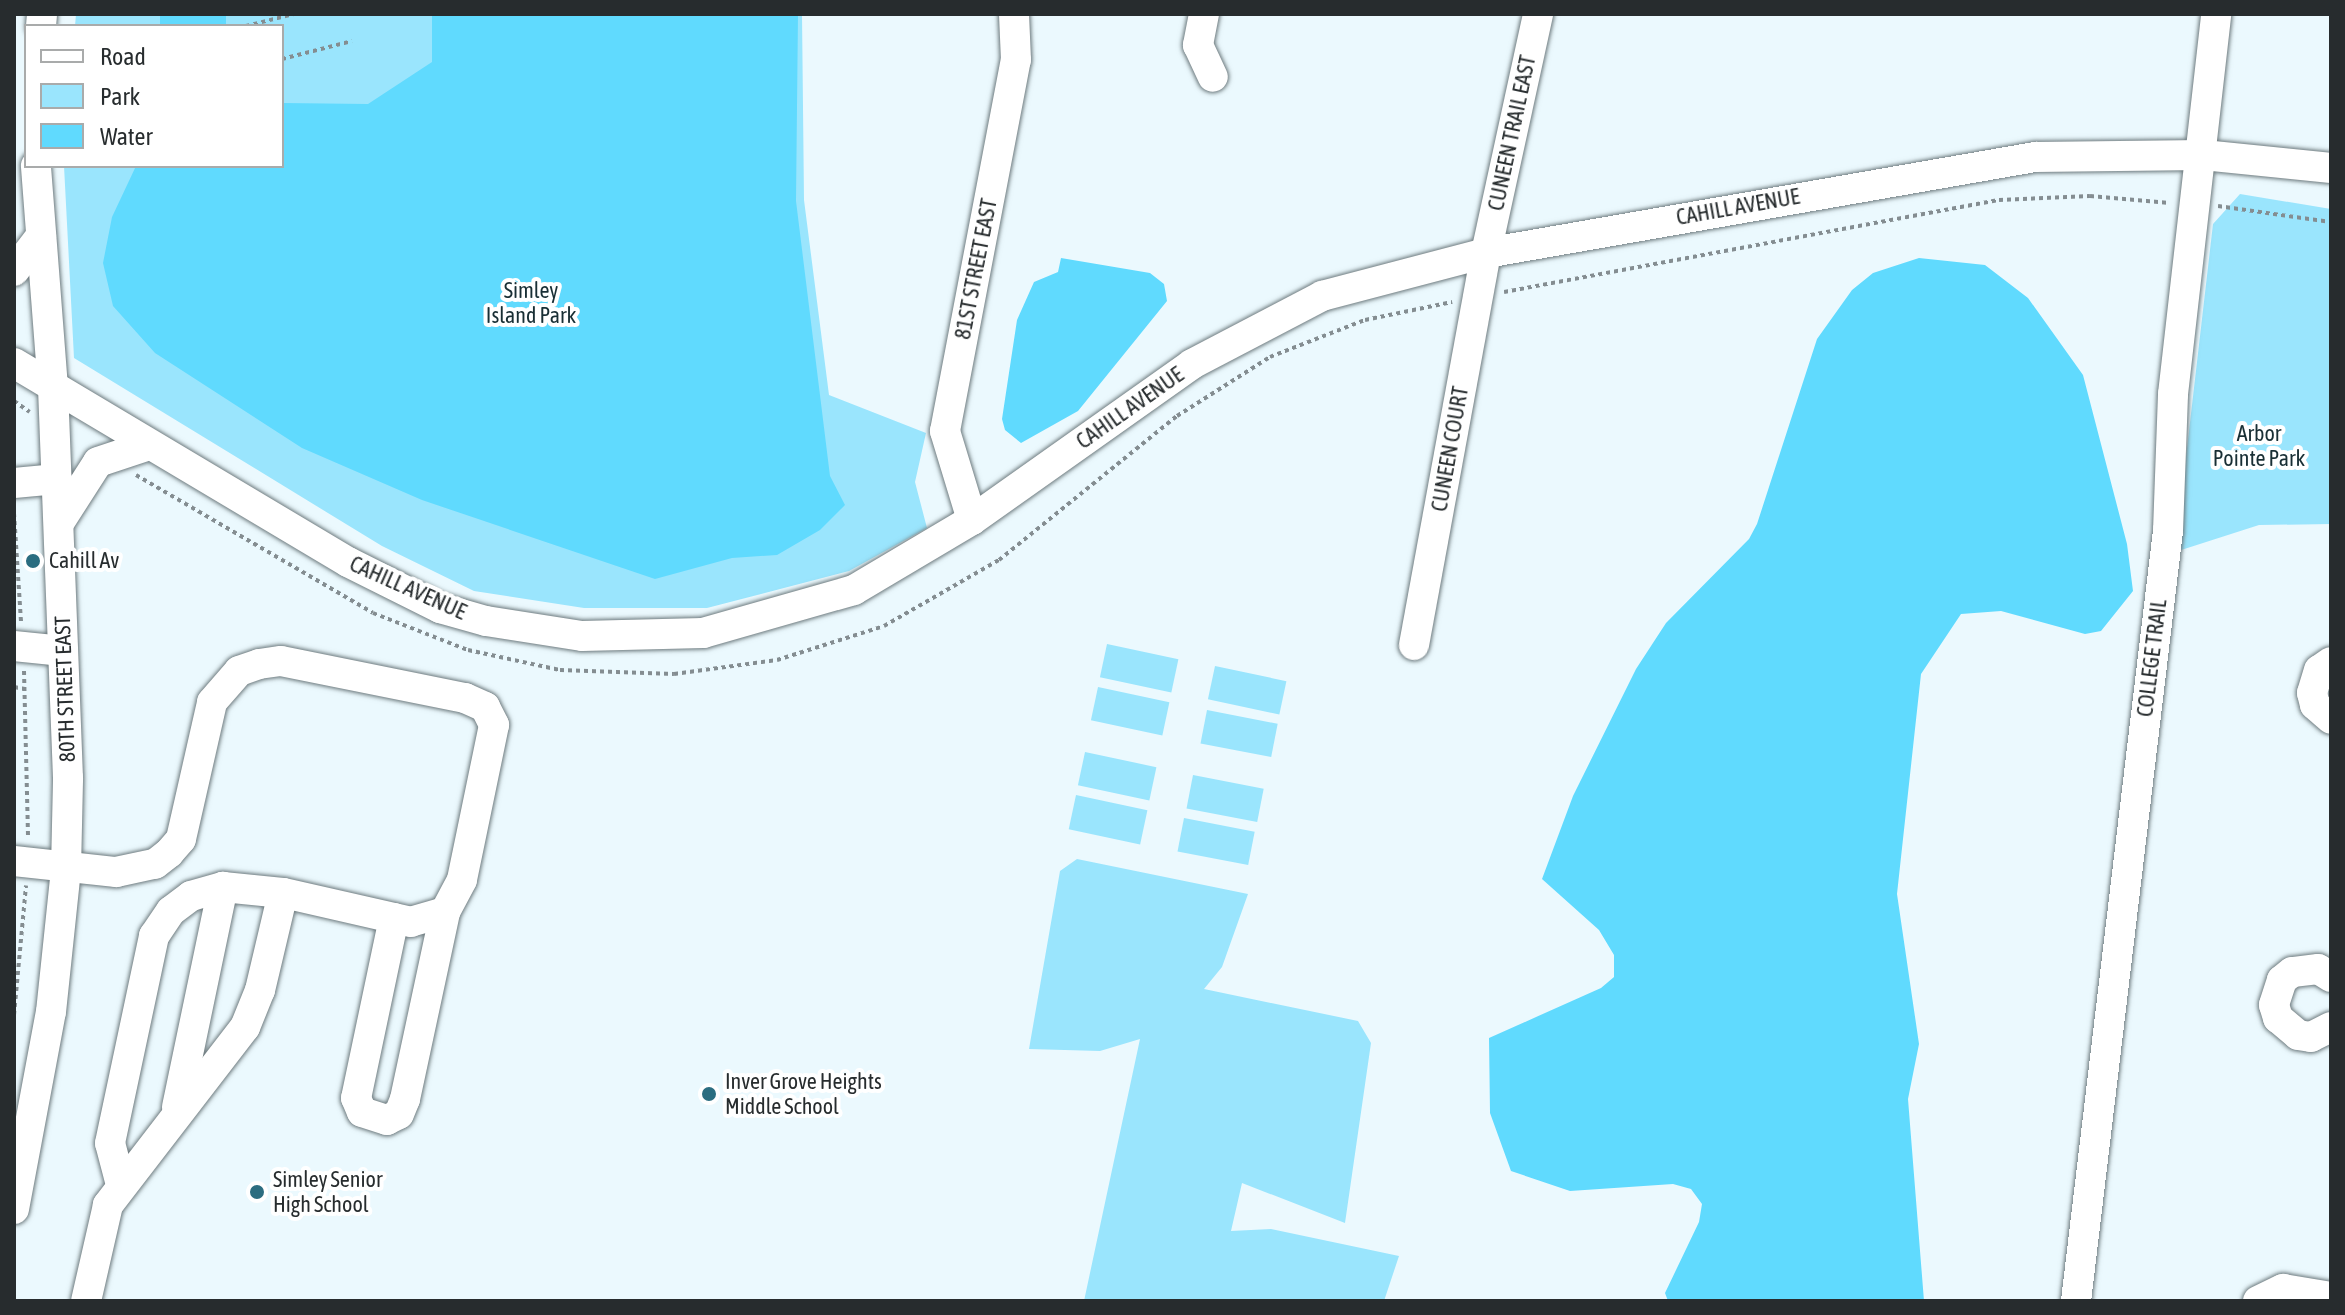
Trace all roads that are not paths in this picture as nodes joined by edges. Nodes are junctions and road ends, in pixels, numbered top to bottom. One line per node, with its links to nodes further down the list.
1 (1014, 14): 17 (street, 81ST STREET EAST)
2 (1204, 14): 5 (street)
3 (1538, 14): 10 (street, CUNEEN TRAIL EAST)
4 (2216, 14): 6 (street, COLLEGE TRAIL)
5 (1213, 77)
6 (2203, 155): 8 (street, CAHILL AVENUE); 10 (street, CAHILL AVENUE); 37 (street, COLLEGE TRAIL)
7 (36, 168): 9 (street, 80TH STREET EAST)
8 (2331, 168)
9 (41, 236): 11 (street); 13 (street, 80TH STREET EAST)
10 (1486, 253): 17 (street, CAHILL AVENUE); 19 (street, CUNEEN COURT)
11 (14, 271)
12 (14, 363): 13 (street, CAHILL AVENUE)
13 (53, 388): 14 (street, CAHILL AVENUE); 15 (street, 80TH STREET EAST)
14 (149, 445): 17 (street, CAHILL AVENUE); 18 (street)
15 (57, 479): 16 (street); 18 (street, 80TH STREET EAST)
16 (14, 483)
17 (972, 520)
18 (59, 525): 21 (street, 80TH STREET EAST)
19 (1414, 645)
20 (18, 647): 21 (street)
21 (63, 651): 25 (street, 80TH STREET EAST)
22 (2331, 662): 23 (street)
23 (2331, 719)
24 (21, 862): 25 (street)
25 (66, 869): 28 (street); 34 (street, 80TH STREET EAST)
26 (223, 887): 27 (street); 32 (street); 33 (street)
27 (283, 893): 29 (street); 32 (street)
28 (445, 912): 29 (street); 29 (street)
29 (394, 918)
30 (2331, 977): 31 (street)
31 (2331, 1027)
32 (176, 1113): 33 (street)
33 (121, 1185): 36 (street)
34 (14, 1209)
35 (2331, 1297): 38 (street)
36 (86, 1301)
37 (2076, 1301)
38 (2258, 1301)

